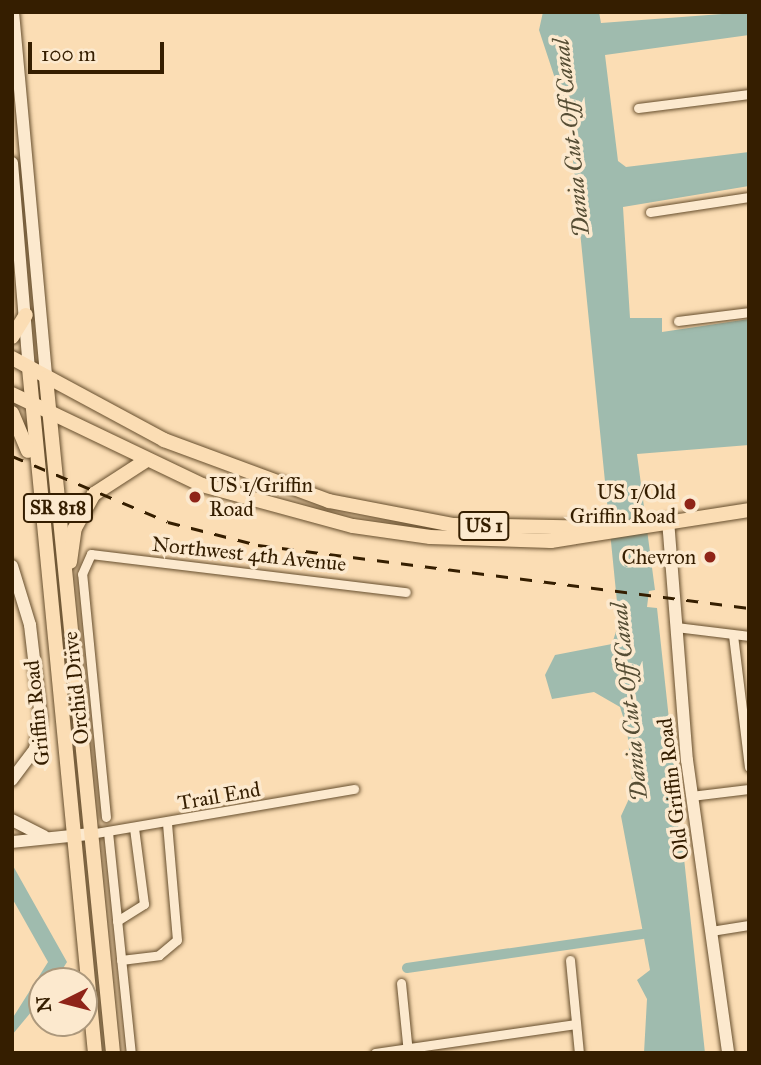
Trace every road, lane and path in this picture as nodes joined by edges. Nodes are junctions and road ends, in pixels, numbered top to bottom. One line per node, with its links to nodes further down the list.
1 (13, 12): 13 (street)
2 (749, 94): 3 (street)
3 (638, 108)
4 (12, 163): 8 (street)
5 (749, 197): 6 (street)
6 (650, 212)
7 (749, 312): 9 (street)
8 (26, 315): 10 (main road); 12 (street)
9 (678, 321)
10 (12, 337)
11 (12, 358): 12 (main road, US 1)
12 (29, 368): 13 (main road, US 1); 15 (main road, Griffin Road / SR 818)
13 (46, 378): 17 (main road, Griffin Road / SR 818); 20 (main road, US 1)
14 (12, 394): 15 (main road, US 1)
15 (30, 404): 17 (main road, US 1); 19 (main road, Griffin Road / SR 818)
16 (12, 413): 19 (main road)
17 (49, 414): 18 (main road, US 1); 28 (main road, Griffin Road / SR 818)
18 (145, 461): 23 (main road, US 1); 28 (main road)
19 (35, 469): 43 (main road, Griffin Road / SR 818)
20 (361, 510): 23 (street); 24 (main road, US 1)
21 (749, 510): 22 (main road, US 1)
22 (668, 520): 24 (main road, US 1); 29 (street, Old Griffin Road)
23 (353, 526): 24 (main road, US 1)
24 (608, 528)
25 (89, 557): 27 (street, Northwest 4th Avenue); 37 (street, Orchid Drive)
26 (12, 566): 33 (street)
27 (406, 592)
28 (66, 602): 42 (main road, Griffin Road / SR 818)
29 (676, 627): 30 (street); 36 (street, Old Griffin Road)
30 (733, 635): 31 (street); 32 (street)
31 (749, 636)
32 (749, 767)
33 (12, 780)
34 (354, 789): 39 (street, Trail End)
35 (749, 789): 36 (street)
36 (691, 796): 48 (street, Old Griffin Road)
37 (106, 817)
38 (12, 820): 44 (street)
39 (167, 823): 40 (street, Trail End); 49 (street)
40 (134, 828): 41 (street, Trail End); 46 (street)
41 (108, 832): 42 (street, Trail End); 46 (street)
42 (90, 834): 43 (street); 55 (main road, Griffin Road / SR 818)
43 (71, 836): 44 (street); 54 (main road, Griffin Road / SR 818)
44 (51, 838): 45 (street)
45 (12, 842)
46 (117, 921): 49 (street)
47 (749, 925): 48 (street)
48 (711, 931): 59 (street, Old Griffin Road)
49 (121, 960): 56 (street)
50 (570, 960): 52 (street)
51 (401, 983): 53 (street)
52 (576, 1024): 53 (street); 58 (street)
53 (408, 1051): 57 (street)
54 (94, 1053)
55 (113, 1053)
56 (131, 1053)
57 (375, 1053)
58 (579, 1053)
59 (727, 1053)

